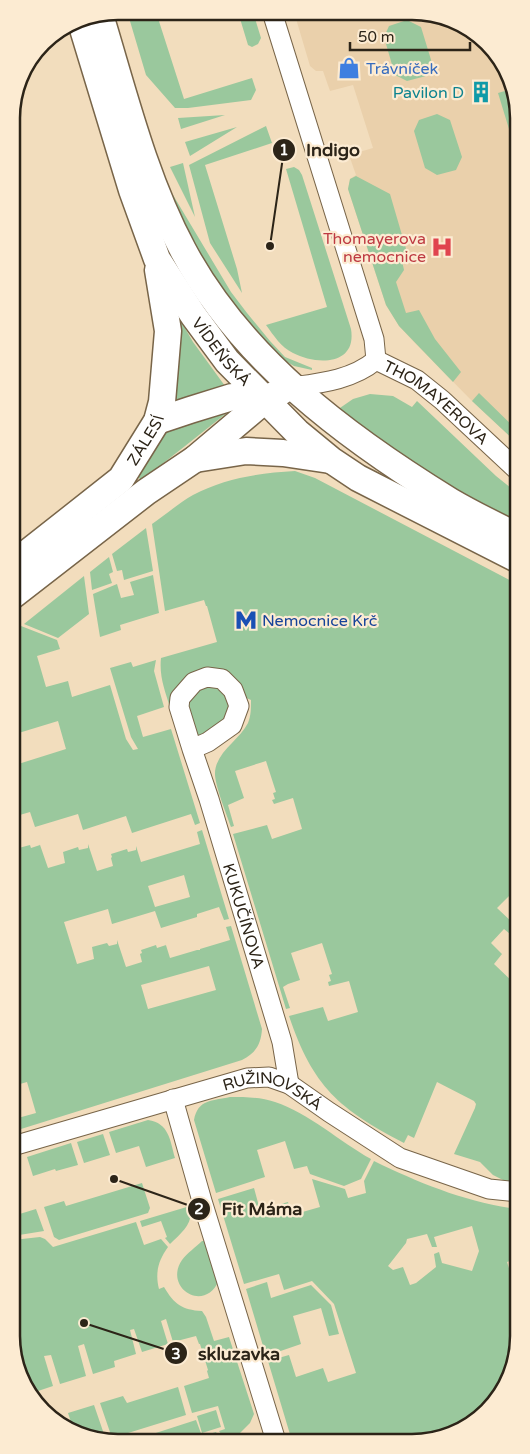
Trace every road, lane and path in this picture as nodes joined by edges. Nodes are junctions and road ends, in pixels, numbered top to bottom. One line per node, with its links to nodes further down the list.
1 (274, 20): 5 (street, THOMAYEROVA)
2 (102, 22): 6 (main road, VÍDEŇSKÁ)
3 (82, 27): 4 (main road, VÍDEŇSKÁ)
4 (156, 259): 7 (main road, VÍDEŇSKÁ); 8 (main road, ZÁLESÍ)
5 (376, 360): 6 (street); 11 (street, THOMAYEROVA)
6 (291, 387): 7 (main road); 12 (main road, VÍDEŇSKÁ)
7 (266, 399): 8 (main road); 9 (main road, ZÁLESÍ); 10 (main road, VÍDEŇSKÁ)
8 (157, 422): 14 (main road, ZÁLESÍ)
9 (195, 459): 10 (main road); 15 (main road, ZÁLESÍ)
10 (331, 460): 13 (main road, VÍDEŇSKÁ)
11 (510, 463)
12 (510, 532)
13 (510, 555)
14 (20, 559)
15 (20, 590)
16 (192, 749): 17 (street, KUKUČÍNOVA)
17 (289, 1084): 18 (street, RUŽINOVSKÁ); 20 (street, RUŽINOVSKÁ)
18 (173, 1099): 19 (street, RUŽINOVSKÁ); 21 (street)
19 (20, 1144)
20 (510, 1191)
21 (274, 1434)

